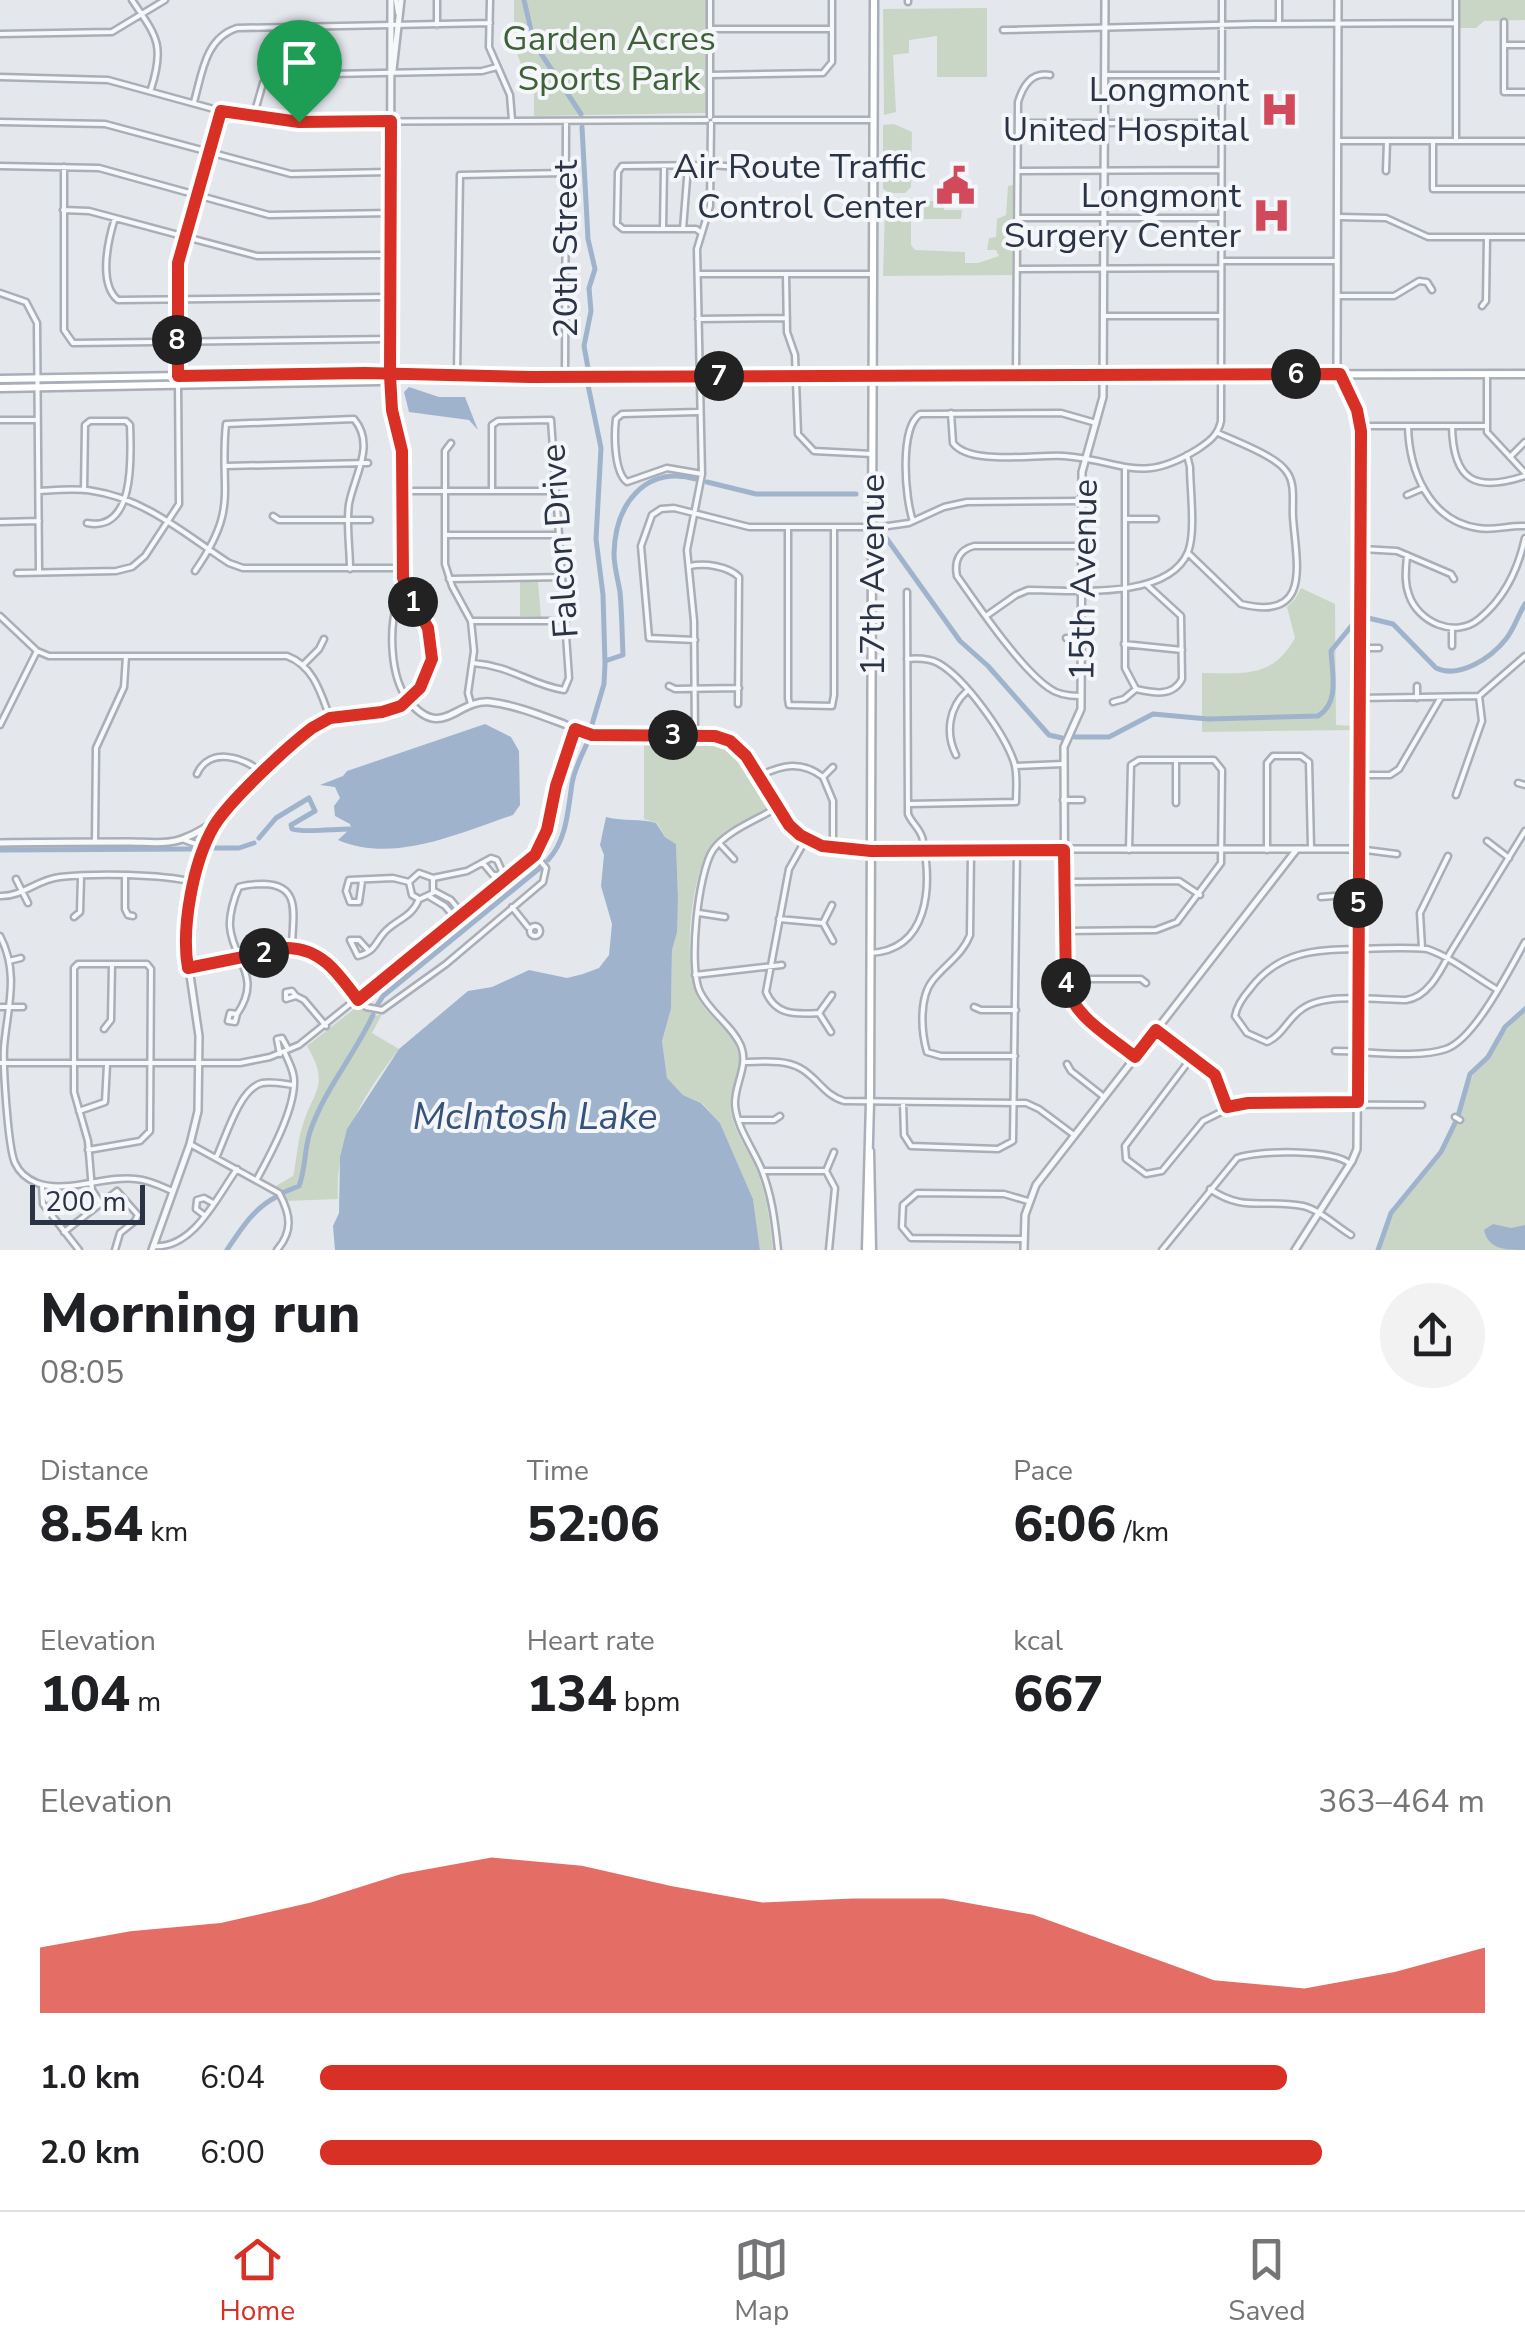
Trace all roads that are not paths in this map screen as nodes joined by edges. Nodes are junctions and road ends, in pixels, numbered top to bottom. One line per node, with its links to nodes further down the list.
1 (132, 0): 14 (street)
2 (165, 0): 14 (street)
3 (437, 0): 21 (street)
4 (490, 0): 18 (street)
5 (710, 0): 25 (street)
6 (832, 0): 24 (street)
7 (874, 0): 47 (main road, 17th Avenue)
8 (1105, 0): 23 (street, 15th Avenue)
9 (1222, 0): 22 (street)
10 (1279, 0): 19 (street)
11 (1338, 0): 20 (street)
12 (1456, 0): 16 (street)
13 (395, 1): 17 (street); 17 (street)
14 (142, 14): 27 (street); 39 (street)
15 (1504, 22): 28 (street)
16 (1456, 23): 20 (street); 55 (street)
17 (396, 24): 21 (street); 31 (street); 31 (street); 41 (street)
18 (490, 24): 21 (street); 30 (street)
19 (1279, 24): 20 (street); 22 (street)
20 (1338, 24): 53 (street)
21 (437, 25)
22 (1221, 26): 23 (street); 35 (street)
23 (1105, 27): 26 (street); 34 (street, 15th Avenue)
24 (832, 28): 25 (street); 32 (street)
25 (710, 30): 32 (street)
26 (1003, 30)
27 (0, 34)
28 (1504, 46): 29 (street); 40 (street)
29 (1525, 46)
30 (497, 67): 31 (street); 44 (street)
31 (392, 73): 43 (street); 48 (street)
32 (710, 75): 46 (street)
33 (1050, 75): 38 (street)
34 (1105, 75): 35 (street); 50 (street, 15th Avenue)
35 (1221, 75): 51 (street)
36 (0, 77): 39 (street)
37 (1019, 81): 38 (street)
38 (1025, 85): 52 (street)
39 (151, 89): 41 (street)
40 (1525, 92)
41 (194, 102): 42 (street)
42 (221, 111): 43 (street); 58 (street)
43 (254, 118): 48 (street)
44 (512, 120): 45 (street); 48 (street)
45 (566, 120): 46 (street); 70 (street, 20th Street)
46 (711, 120): 47 (street); 59 (street)
47 (873, 120): 94 (main road, 17th Avenue)
48 (391, 121): 69 (street)
49 (0, 122): 58 (street)
50 (1105, 122): 51 (street); 52 (street); 66 (street, 15th Avenue)
51 (1221, 122): 67 (street)
52 (1018, 123): 65 (street)
53 (1338, 141): 57 (street); 75 (street)
54 (1433, 141): 55 (street); 57 (street); 71 (street)
55 (1456, 141): 56 (street)
56 (1525, 141)
57 (1387, 142): 68 (street)
58 (209, 153): 69 (street); 72 (street)
59 (710, 165): 63 (street); 64 (street); 82 (street)
60 (0, 166): 61 (street)
61 (64, 166): 72 (street); 73 (street)
62 (664, 166): 63 (street); 80 (street); 80 (street)
63 (688, 166): 81 (street)
64 (767, 169)
65 (1018, 170): 66 (street); 77 (street)
66 (1105, 170): 67 (street); 78 (street, 15th Avenue)
67 (1221, 170): 79 (street)
68 (1386, 171)
69 (391, 172): 74 (street)
70 (566, 172): 114 (street); 117 (street, 20th Street)
71 (1525, 190)
72 (197, 196): 74 (street); 85 (street)
73 (63, 210): 76 (street); 106 (street)
74 (390, 213): 86 (street)
75 (1338, 217): 83 (street); 88 (street)
76 (114, 218): 85 (street); 99 (street)
77 (1018, 218): 78 (street); 91 (street)
78 (1104, 218): 79 (street); 89 (street, 15th Avenue)
79 (1221, 218): 87 (street)
80 (663, 229): 81 (street)
81 (683, 229): 82 (street)
82 (702, 234): 92 (street)
83 (1487, 237): 84 (street); 100 (street)
84 (1525, 237)
85 (185, 238): 86 (street); 99 (street)
86 (390, 255): 98 (street)
87 (1221, 261): 88 (street); 90 (street)
88 (1337, 261): 97 (street)
89 (1104, 268): 90 (street); 91 (street); 101 (street, 15th Avenue)
90 (1221, 268): 102 (street)
91 (1018, 269): 110 (street)
92 (698, 274): 93 (street); 104 (street)
93 (786, 274): 94 (street); 103 (street)
94 (873, 274): 118 (main road, 17th Avenue)
95 (1432, 290): 97 (street)
96 (0, 293): 121 (street)
97 (1337, 296): 107 (street)
98 (390, 297): 99 (street); 105 (street)
99 (177, 300): 106 (street)
100 (1482, 306)
101 (1104, 316): 102 (street); 111 (street, 15th Avenue)
102 (1220, 316): 112 (street)
103 (787, 318): 104 (street); 116 (street)
104 (698, 319): 115 (street)
105 (390, 338): 106 (street); 113 (street)
106 (178, 342): 120 (street)
107 (1340, 374): 108 (main road); 112 (main road); 128 (street)
108 (1487, 374): 109 (main road); 131 (street)
109 (1525, 374)
110 (1016, 375): 111 (main road); 118 (main road)
111 (1104, 375): 112 (main road); 127 (street, 15th Avenue)
112 (1220, 375): 132 (street)
113 (390, 376): 114 (main road); 120 (main road); 147 (street)
114 (458, 376): 117 (main road)
115 (698, 376): 116 (main road); 117 (main road); 123 (street)
116 (795, 376): 118 (main road); 135 (street)
117 (564, 377)
118 (872, 377): 135 (main road, 17th Avenue)
119 (0, 379): 121 (main road)
120 (178, 380): 121 (main road); 163 (street)
121 (37, 383): 122 (main road); 126 (street)
122 (0, 388)
123 (700, 412): 142 (street); 142 (street)
124 (951, 412): 127 (street); 138 (street); 161 (street)
125 (0, 420): 126 (street)
126 (37, 420): 145 (street)
127 (1098, 424): 138 (street, 15th Avenue)
128 (1360, 426): 129 (street); 173 (street)
129 (1408, 426): 130 (street); 144 (street)
130 (1452, 426): 131 (street); 143 (street)
131 (1486, 426): 137 (street)
132 (1218, 432): 136 (street); 175 (street)
133 (1525, 442): 137 (street)
134 (451, 443): 148 (street)
135 (872, 454): 168 (main road, 17th Avenue)
136 (1187, 456): 141 (street); 175 (street)
137 (1510, 457): 143 (street)
138 (1084, 460): 141 (street); 153 (street, 15th Avenue)
139 (366, 464): 140 (street); 140 (street); 158 (street)
140 (226, 466): 174 (street)
141 (1125, 469): 156 (street)
142 (702, 474): 154 (street)
143 (1525, 474)
144 (1423, 488): 151 (street); 165 (street)
145 (39, 490): 146 (street); 160 (street)
146 (84, 490): 152 (street); 152 (street)
147 (402, 491): 148 (street); 181 (street)
148 (446, 491): 149 (street); 170 (street)
149 (492, 491): 150 (street); 150 (street, Falcon Drive)
150 (556, 491): 169 (street, Falcon Drive)
151 (1407, 495)
152 (125, 498): 163 (street); 164 (street)
153 (1081, 501): 161 (street); 172 (street, 15th Avenue)
154 (693, 513): 166 (street); 179 (street); 201 (street)
155 (273, 516): 158 (street)
156 (1125, 519): 157 (street); 190 (street)
157 (1156, 519)
158 (349, 520): 159 (street); 180 (street)
159 (370, 520)
160 (39, 521): 162 (street); 183 (street)
161 (913, 521): 168 (street)
162 (0, 522)
163 (169, 522): 174 (street); 183 (street)
164 (88, 523)
165 (1525, 526)
166 (788, 528): 167 (street); 167 (street)
167 (834, 528): 168 (street)
168 (872, 528): 265 (main road, 17th Avenue)
169 (559, 534): 170 (street); 185 (street, Falcon Drive)
170 (446, 535): 186 (street)
171 (1525, 538): 197 (street)
172 (1082, 546): 178 (street); 189 (street, 15th Avenue)
173 (1360, 549): 176 (street); 204 (street)
174 (210, 550): 180 (street); 182 (street)
175 (1188, 553): 188 (street)
176 (1407, 555): 187 (street); 197 (street)
177 (946, 560): 178 (street)
178 (956, 562): 194 (street)
179 (688, 566): 201 (street); 215 (street)
180 (350, 568): 181 (street)
181 (402, 568): 224 (street)
182 (196, 571)
183 (39, 572): 184 (street)
184 (17, 573)
185 (563, 577): 186 (street); 196 (street, Falcon Drive)
186 (449, 579): 195 (street)
187 (1454, 579)
188 (1146, 584): 190 (street); 206 (street)
189 (1082, 590): 190 (street); 194 (street); 199 (street, 15th Avenue)
190 (1124, 590): 202 (street)
191 (907, 592): 210 (street)
192 (396, 602): 224 (street)
193 (0, 616): 207 (street)
194 (986, 616): 219 (street)
195 (471, 622): 196 (street); 211 (street)
196 (566, 622): 211 (street, Falcon Drive)
197 (1452, 628): 203 (street)
198 (1066, 638): 199 (street)
199 (1082, 638): 219 (street, 15th Avenue)
200 (324, 639): 212 (street)
201 (694, 640): 216 (street)
202 (1124, 644): 206 (street); 217 (street)
203 (1452, 646)
204 (1360, 648): 205 (street); 222 (street)
205 (1379, 648)
206 (1182, 650): 217 (street)
207 (37, 651): 208 (street); 229 (street)
208 (126, 656): 212 (street); 253 (street)
209 (1525, 656): 220 (street)
210 (907, 659): 218 (street); 246 (street)
211 (473, 663): 227 (street)
212 (303, 664): 228 (street)
213 (670, 686): 216 (street)
214 (1417, 686): 223 (street)
215 (740, 688): 216 (street); 226 (street)
216 (695, 689): 231 (street)
217 (1136, 689): 225 (street)
218 (967, 691): 232 (street); 235 (street)
219 (1082, 696): 234 (street, 15th Avenue)
220 (1479, 696): 221 (street); 242 (street)
221 (1441, 697): 223 (street); 239 (street)
222 (1359, 698): 223 (street); 239 (street)
223 (1418, 698)
224 (408, 700): 227 (street); 228 (street)
225 (1113, 702)
226 (738, 704)
227 (472, 705): 230 (street)
228 (330, 718): 238 (street)
229 (0, 725)
230 (575, 729): 231 (street); 270 (street)
231 (694, 735): 240 (street)
232 (956, 755)
233 (1176, 760): 245 (street); 262 (street); 263 (street)
234 (1064, 764): 235 (street); 243 (street, 15th Avenue)
235 (1015, 766): 246 (street)
236 (833, 768): 241 (street)
237 (196, 774): 238 (street)
238 (263, 774): 248 (street)
239 (1358, 775): 260 (street)
240 (758, 776): 241 (street); 247 (street)
241 (823, 777): 257 (street)
242 (1456, 796)
243 (1064, 800): 244 (street); 261 (street, 15th Avenue)
244 (1082, 800)
245 (1176, 803)
246 (908, 804): 266 (street)
247 (776, 808): 250 (street); 255 (street)
248 (220, 818): 251 (street); 256 (street)
249 (1525, 831): 272 (street)
250 (806, 838): 257 (street); 299 (street)
251 (182, 839): 253 (street); 256 (street)
252 (1488, 841): 272 (street)
253 (95, 842): 254 (street)
254 (0, 843)
255 (719, 843): 273 (street); 294 (street)
256 (204, 847): 280 (street)
257 (833, 849): 265 (street)
258 (1297, 849): 259 (street); 264 (street); 337 (street)
259 (1310, 849): 260 (street); 264 (street)
260 (1358, 849): 269 (street); 285 (street)
261 (1064, 850): 262 (street); 268 (street); 282 (street, 15th Avenue)
262 (1130, 850): 263 (street)
263 (1223, 850): 264 (street); 286 (street)
264 (1267, 850)
265 (871, 851): 266 (street); 311 (main road, 17th Avenue)
266 (924, 851): 267 (street); 311 (street)
267 (971, 851): 268 (street); 342 (street)
268 (1017, 851): 332 (street)
269 (1397, 854)
270 (535, 855): 293 (street); 295 (street)
271 (1448, 856): 308 (street)
272 (1509, 858): 314 (street)
273 (734, 859)
274 (483, 863): 277 (street)
275 (124, 877): 276 (street); 280 (street); 297 (street)
276 (81, 878): 284 (street); 296 (street)
277 (433, 878): 281 (street); 283 (street)
278 (16, 879): 284 (street)
279 (362, 881): 279 (street); 281 (street)
280 (195, 882): 319 (street)
281 (409, 882): 290 (street)
282 (1064, 882): 286 (street); 303 (street, 15th Avenue)
283 (434, 890): 288 (street); 295 (street)
284 (22, 892): 287 (street); 291 (street)
285 (1358, 894): 289 (street); 309 (street)
286 (1200, 895): 303 (street)
287 (0, 896)
288 (430, 896): 290 (street); 300 (street)
289 (1320, 897)
290 (420, 899): 310 (street)
291 (28, 904)
292 (832, 905): 301 (street)
293 (512, 907): 302 (street); 326 (street)
294 (699, 912): 298 (street); 320 (street)
295 (463, 915): 300 (street)
296 (74, 916)
297 (133, 916)
298 (725, 917)
299 (779, 919): 301 (street); 318 (street)
300 (457, 920): 326 (street)
301 (823, 923): 305 (street)
302 (530, 928)
303 (1064, 931): 321 (street, 15th Avenue)
304 (0, 936): 315 (street)
305 (833, 942)
306 (1525, 942): 323 (street)
307 (292, 948): 313 (street); 313 (street); 326 (street)
308 (1422, 948): 309 (street); 314 (street)
309 (1358, 949): 327 (street); 327 (street)
310 (369, 951)
311 (870, 953): 354 (main road, 17th Avenue)
312 (21, 958): 315 (street)
313 (242, 958): 319 (street); 333 (street)
314 (1447, 959): 323 (street); 327 (street)
315 (9, 961): 329 (street)
316 (112, 964): 336 (street); 347 (street); 348 (street)
317 (782, 965): 318 (street)
318 (770, 966): 320 (street); 334 (street)
319 (188, 968): 349 (street)
320 (694, 975): 345 (street)
321 (1065, 979): 322 (street); 343 (street)
322 (1146, 983)
323 (1496, 989): 340 (street)
324 (296, 996): 335 (street)
325 (832, 996): 334 (street)
326 (358, 1000): 335 (street)
327 (1358, 1000): 340 (street)
328 (0, 1007): 329 (street)
329 (11, 1007): 330 (street); 346 (street)
330 (23, 1007)
331 (974, 1007): 332 (street)
332 (1016, 1010): 342 (street)
333 (237, 1014)
334 (819, 1014): 338 (street)
335 (326, 1026): 341 (street)
336 (104, 1030)
337 (1156, 1030): 343 (street); 344 (street)
338 (831, 1032)
339 (1335, 1051): 340 (street)
340 (1358, 1051): 357 (street)
341 (284, 1052): 349 (street); 352 (street)
342 (1015, 1056): 356 (street)
343 (1135, 1057): 353 (street)
344 (1192, 1057): 359 (street); 359 (street)
345 (744, 1062): 354 (street); 362 (street)
346 (2, 1063): 347 (street); 374 (street)
347 (73, 1063): 350 (street); 360 (street)
348 (151, 1063): 349 (street); 350 (street); 365 (street)
349 (199, 1063): 364 (street)
350 (107, 1064): 360 (street)
351 (1067, 1064): 353 (street)
352 (294, 1085): 367 (street); 372 (street)
353 (1104, 1097): 363 (street)
354 (870, 1102): 355 (street); 391 (main road, 17th Avenue)
355 (904, 1102): 356 (street); 356 (street)
356 (1016, 1102): 363 (street)
357 (1358, 1102): 358 (street); 359 (street); 368 (street)
358 (1422, 1104)
359 (1227, 1107)
360 (79, 1111): 365 (street)
361 (780, 1116): 362 (street)
362 (738, 1120): 370 (street)
363 (1074, 1135): 377 (street)
364 (190, 1144): 367 (street); 375 (street)
365 (88, 1150): 373 (street)
366 (834, 1152): 371 (street)
367 (216, 1158): 369 (street)
368 (1350, 1164): 376 (street); 380 (street)
369 (237, 1168): 372 (street); 379 (street)
370 (762, 1171): 371 (street); 389 (street)
371 (826, 1171): 390 (street)
372 (257, 1180): 388 (street)
373 (91, 1182): 374 (street); 375 (street); 378 (street)
374 (42, 1184): 382 (street)
375 (172, 1190): 385 (street)
376 (1210, 1190): 380 (street); 393 (street)
377 (1028, 1201): 384 (street); 384 (street)
378 (100, 1202): 382 (street); 387 (street)
379 (213, 1203): 381 (street); 381 (street)
380 (1319, 1214): 383 (street); 394 (street)
381 (204, 1215): 385 (street)
382 (64, 1232): 386 (street)
383 (1350, 1235)
384 (1024, 1239): 392 (street)
385 (152, 1248)
386 (79, 1250)
387 (115, 1250)
388 (277, 1250)
389 (778, 1250)
390 (830, 1250)
391 (868, 1250)
392 (1024, 1250)
393 (1162, 1250)
394 (1295, 1250)

